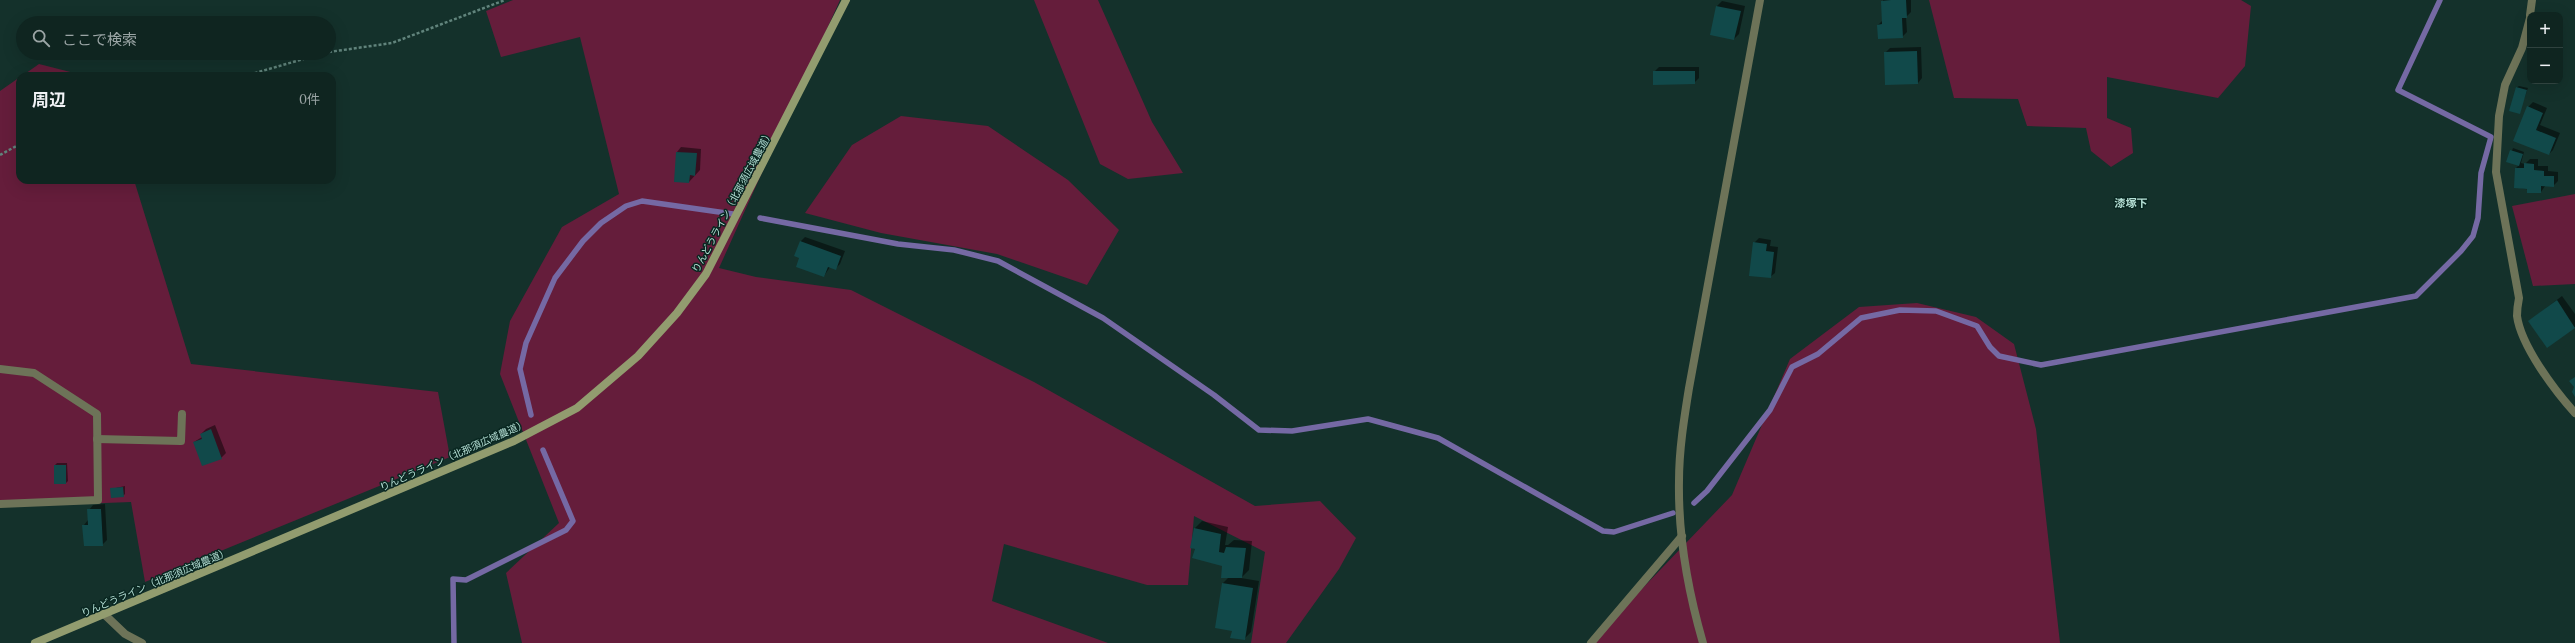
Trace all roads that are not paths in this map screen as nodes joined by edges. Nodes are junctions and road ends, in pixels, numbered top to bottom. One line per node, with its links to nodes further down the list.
1 (846, 0): 12 (street, りんどうライン（北那須広域農道）)
2 (1760, 0): 11 (street)
3 (2532, 0): 4 (street)
4 (2530, 12)
5 (2527, 29): 7 (street)
6 (0, 369): 9 (street)
7 (2575, 413)
8 (182, 414): 9 (street)
9 (97, 439): 10 (street)
10 (0, 504)
11 (1682, 536): 15 (street); 16 (street)
12 (104, 614): 13 (street, りんどうライン（北那須広域農道）); 14 (street)
13 (35, 643)
14 (142, 643)
15 (1591, 643)
16 (1703, 643)

